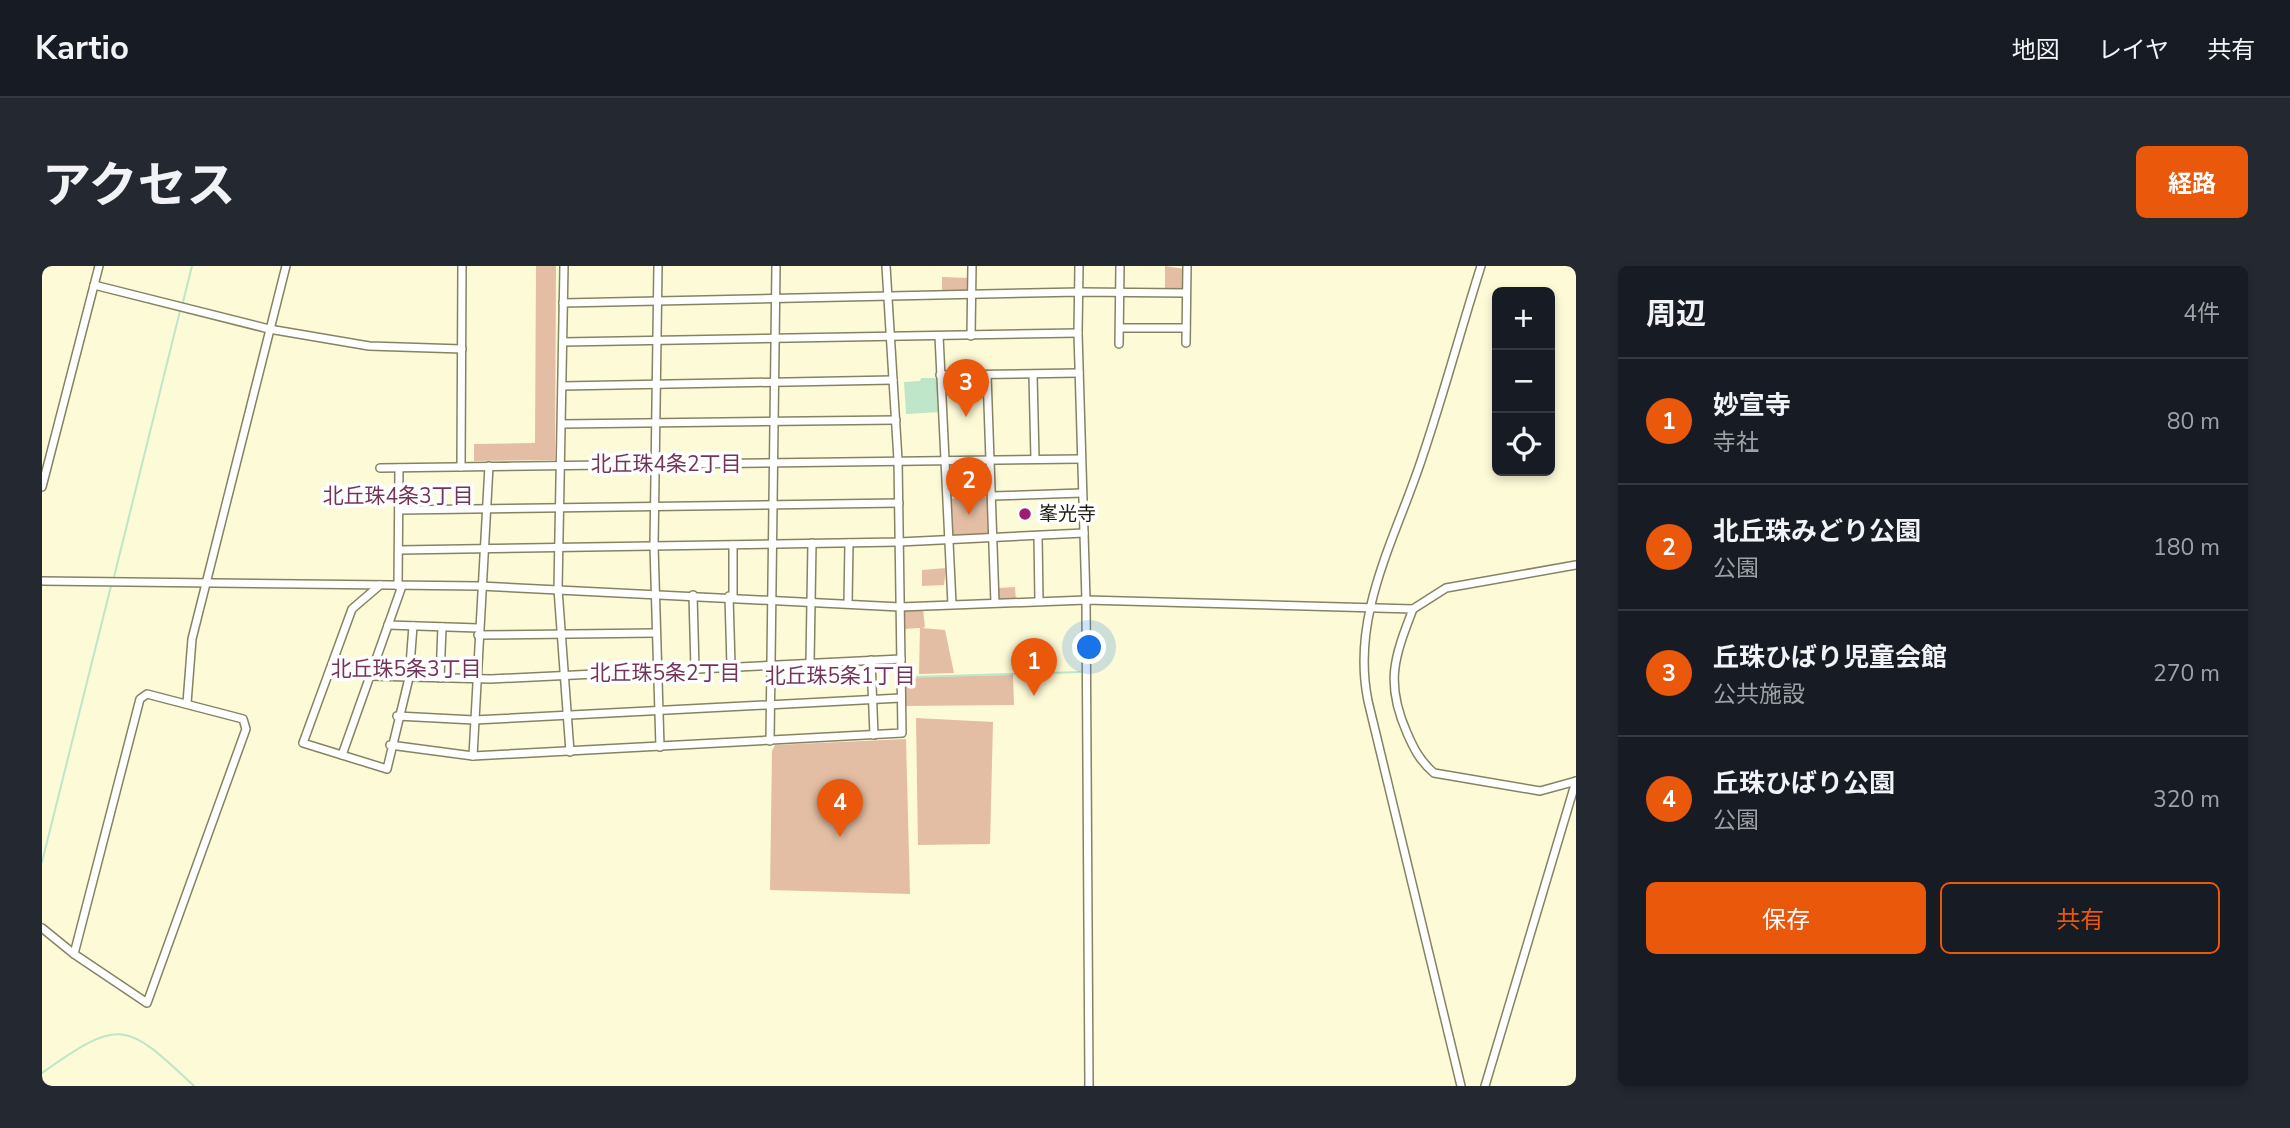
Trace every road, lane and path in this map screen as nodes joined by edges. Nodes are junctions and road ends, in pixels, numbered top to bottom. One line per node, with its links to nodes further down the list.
1 (99, 266): 13 (street)
2 (286, 266): 24 (street)
3 (462, 266): 34 (street)
4 (564, 266): 21 (street)
5 (658, 266): 20 (street)
6 (776, 266): 19 (street)
7 (886, 266): 18 (street)
8 (971, 266): 17 (street)
9 (1079, 266): 14 (street)
10 (1120, 266): 15 (street)
11 (1187, 266): 16 (street)
12 (1481, 266): 99 (street)
13 (94, 285): 24 (street); 59 (street)
14 (1080, 292): 15 (street); 17 (street); 25 (street)
15 (1120, 292): 16 (street); 22 (street)
16 (1186, 293): 23 (street)
17 (972, 295): 18 (street); 27 (street)
18 (889, 297): 19 (street); 28 (street)
19 (776, 299): 20 (street); 29 (street)
20 (657, 302): 21 (street); 31 (street)
21 (563, 303): 30 (street)
22 (1119, 328): 23 (street); 32 (street)
23 (1185, 328): 33 (street)
24 (269, 329): 34 (street); 83 (street)
25 (1078, 333): 27 (street); 35 (street)
26 (939, 336): 27 (street); 28 (street); 36 (street)
27 (971, 336)
28 (891, 337): 29 (street); 39 (street)
29 (775, 340): 31 (street); 40 (street)
30 (563, 342): 31 (street); 42 (street)
31 (656, 342): 41 (street)
32 (1119, 344)
33 (1186, 344)
34 (462, 349): 56 (street)
35 (1079, 373): 38 (street); 48 (street)
36 (940, 375): 37 (street); 49 (street)
37 (988, 375): 38 (street); 47 (street)
38 (1033, 375): 50 (street)
39 (894, 380): 40 (street); 43 (street)
40 (775, 382): 41 (street); 44 (street)
41 (657, 384): 42 (street); 45 (street)
42 (563, 386): 46 (street)
43 (896, 420): 44 (street); 51 (street)
44 (775, 421): 45 (street); 52 (street)
45 (656, 423): 46 (street); 53 (street)
46 (562, 424): 54 (street)
47 (990, 458): 49 (street); 50 (street); 61 (street)
48 (1081, 458): 50 (street); 60 (street)
49 (944, 459): 51 (street); 71 (street)
50 (1035, 459)
51 (898, 460): 52 (street); 62 (street)
52 (774, 462): 53 (street); 63 (street)
53 (656, 464): 54 (street); 64 (street)
54 (562, 465): 55 (street); 65 (street)
55 (489, 466): 56 (street); 66 (street)
56 (461, 467): 58 (street)
57 (380, 468): 58 (street)
58 (399, 468): 67 (street)
59 (42, 486)
60 (1082, 493): 61 (street); 68 (street)
61 (992, 496): 70 (street)
62 (899, 503): 63 (street); 72 (street)
63 (773, 504): 64 (street); 75 (street)
64 (655, 506): 65 (street); 77 (street)
65 (559, 508): 66 (street); 78 (street)
66 (486, 509): 67 (street); 79 (street)
67 (399, 510): 80 (street)
68 (1084, 533): 69 (street); 93 (street)
69 (1038, 536): 70 (street); 94 (street)
70 (993, 539): 71 (street); 96 (street)
71 (947, 540): 72 (street); 97 (street)
72 (899, 542): 74 (street); 98 (street)
73 (812, 543): 74 (street); 75 (street); 92 (street)
74 (849, 543): 95 (street)
75 (772, 544): 76 (street); 91 (street)
76 (733, 545): 77 (street); 90 (street)
77 (654, 546): 78 (street); 88 (street)
78 (559, 548): 79 (street); 87 (street)
79 (483, 549): 80 (street); 86 (street)
80 (399, 550): 85 (street)
81 (1576, 565): 100 (street)
82 (42, 581): 83 (street)
83 (207, 581): 84 (street); 122 (street)
84 (381, 584): 85 (street); 111 (street)
85 (400, 586): 86 (street); 101 (street)
86 (480, 586): 87 (street); 104 (street)
87 (558, 589): 88 (street); 106 (street)
88 (654, 593): 89 (street); 105 (street)
89 (692, 595): 90 (street); 113 (street)
90 (731, 596): 91 (street); 112 (street)
91 (771, 598): 92 (street); 110 (street)
92 (810, 600): 95 (street); 109 (street)
93 (1086, 600): 94 (street); 99 (street); 138 (street)
94 (1039, 601): 96 (street)
95 (848, 603): 98 (street)
96 (995, 603): 97 (street)
97 (952, 604): 98 (street)
98 (900, 607): 107 (street)
99 (1368, 608): 100 (street); 139 (street)
100 (1413, 609): 135 (street)
101 (388, 625): 102 (street); 116 (street)
102 (413, 626): 103 (street); 117 (street)
103 (442, 627): 104 (street); 118 (street)
104 (478, 632): 106 (street); 119 (street)
105 (656, 633): 106 (street); 114 (street)
106 (561, 634): 115 (street)
107 (901, 659): 108 (street); 120 (street)
108 (871, 660): 109 (street); 121 (street)
109 (810, 662): 110 (street)
110 (770, 664): 112 (street); 123 (street)
111 (334, 665): 116 (street); 133 (street)
112 (731, 666): 113 (street)
113 (695, 669): 114 (street)
114 (657, 670): 115 (street); 124 (street)
115 (563, 675): 119 (street); 125 (street)
116 (370, 676): 117 (street); 133 (street)
117 (410, 678): 118 (street); 126 (street)
118 (440, 678): 119 (street)
119 (476, 679): 127 (street)
120 (901, 698): 121 (street); 128 (street)
121 (873, 699): 123 (street); 128 (street)
122 (187, 703): 137 (street); 137 (street)
123 (771, 704): 124 (street); 129 (street)
124 (658, 709): 125 (street); 131 (street)
125 (567, 713): 127 (street); 132 (street)
126 (397, 716): 127 (street); 130 (street)
127 (474, 720): 134 (street)
128 (874, 735): 129 (street)
129 (770, 741): 131 (street)
130 (390, 745): 133 (street); 134 (street)
131 (660, 747): 132 (street)
132 (570, 752): 134 (street)
133 (342, 755)
134 (473, 756)
135 (1576, 781): 140 (street)
136 (42, 928): 137 (street)
137 (74, 954)
138 (1089, 1086)
139 (1461, 1086)
140 (1485, 1086)

